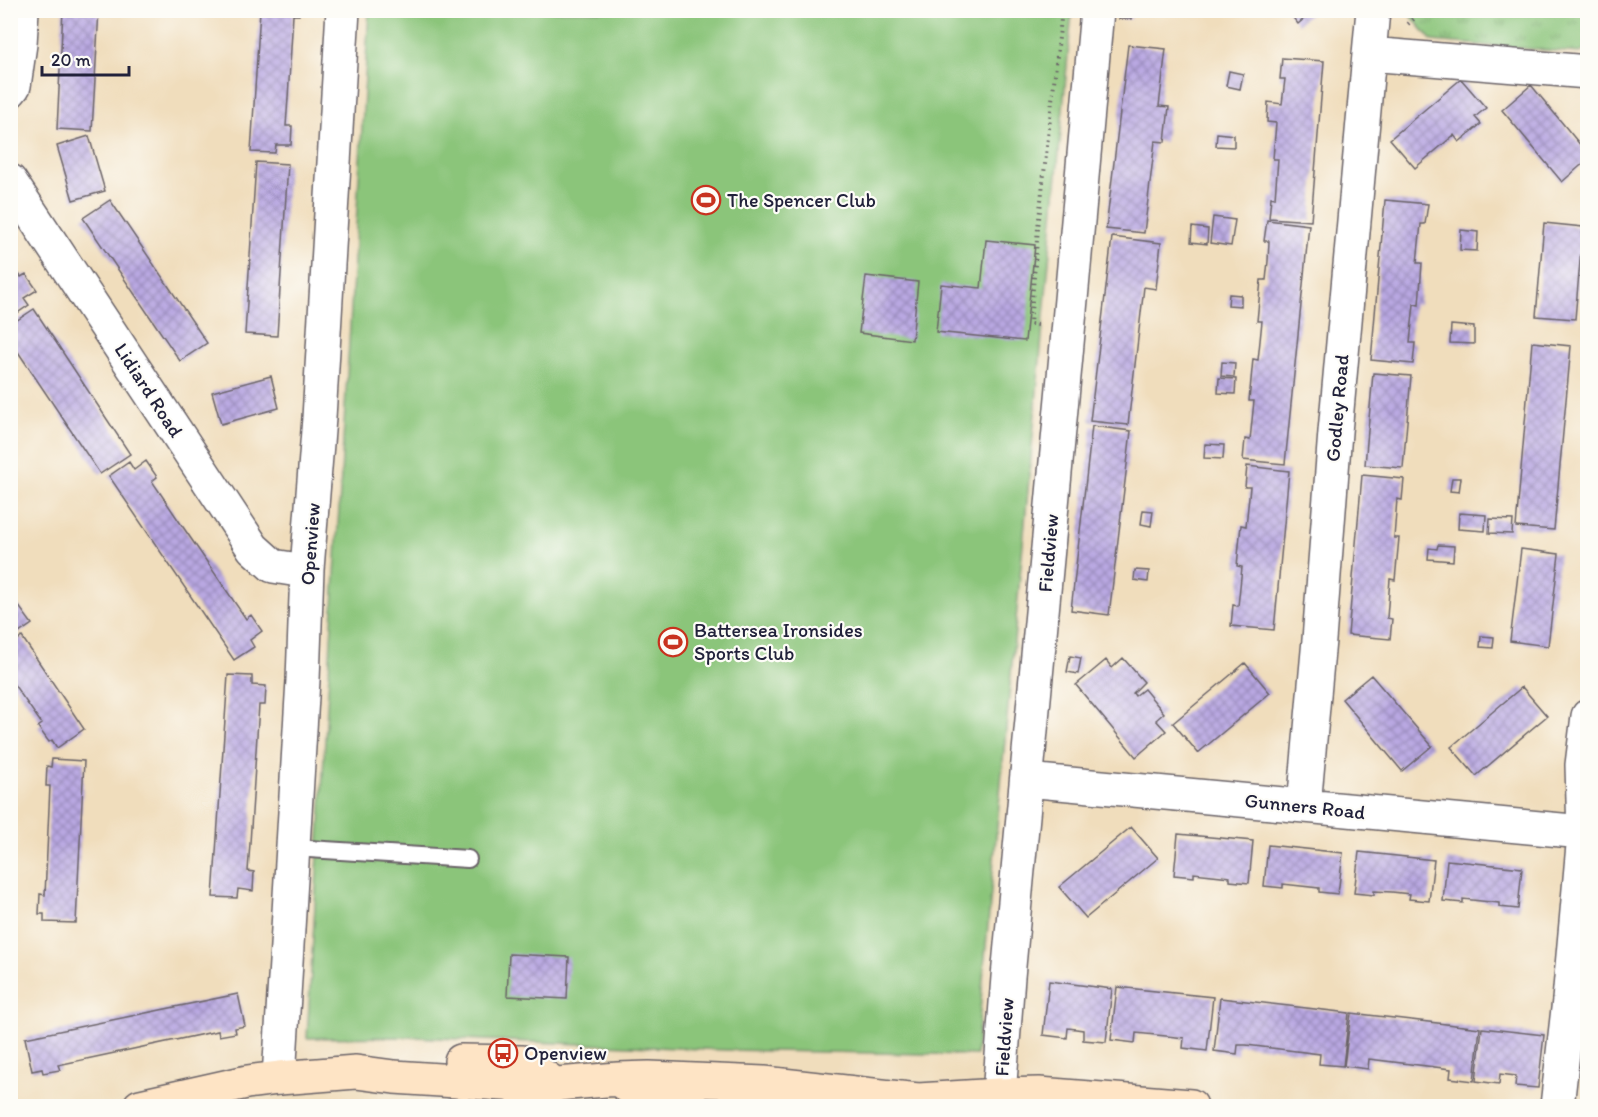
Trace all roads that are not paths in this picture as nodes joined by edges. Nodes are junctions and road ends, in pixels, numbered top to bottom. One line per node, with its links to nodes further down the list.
1 (22, 10): 7 (street)
2 (343, 10): 9 (street, Openview)
3 (1097, 10): 11 (street, Fieldview)
4 (1373, 10): 5 (street, Godley Road)
5 (1369, 54): 6 (street); 12 (street, Godley Road)
6 (1587, 72)
7 (10, 91)
8 (10, 181): 9 (street, Lidiard Road)
9 (308, 569): 14 (street, Openview)
10 (1587, 716): 13 (street)
11 (1027, 780): 12 (street, Gunners Road); 20 (street, Fieldview)
12 (1304, 806): 13 (street, Gunners Road)
13 (1584, 834): 26 (street)
14 (293, 849): 15 (lane); 16 (street, Openview)
15 (468, 859)
16 (279, 1077): 17 (main road); 23 (main road)
17 (421, 1079): 19 (main road); 19 (main road)
18 (618, 1079): 19 (main road); 21 (main road); 24 (main road)
19 (556, 1085)
20 (999, 1095): 21 (main road); 22 (main road)
21 (784, 1097)
22 (1115, 1103): 25 (main road)
23 (140, 1107)
24 (689, 1107)
25 (1191, 1107)
26 (1557, 1107)

